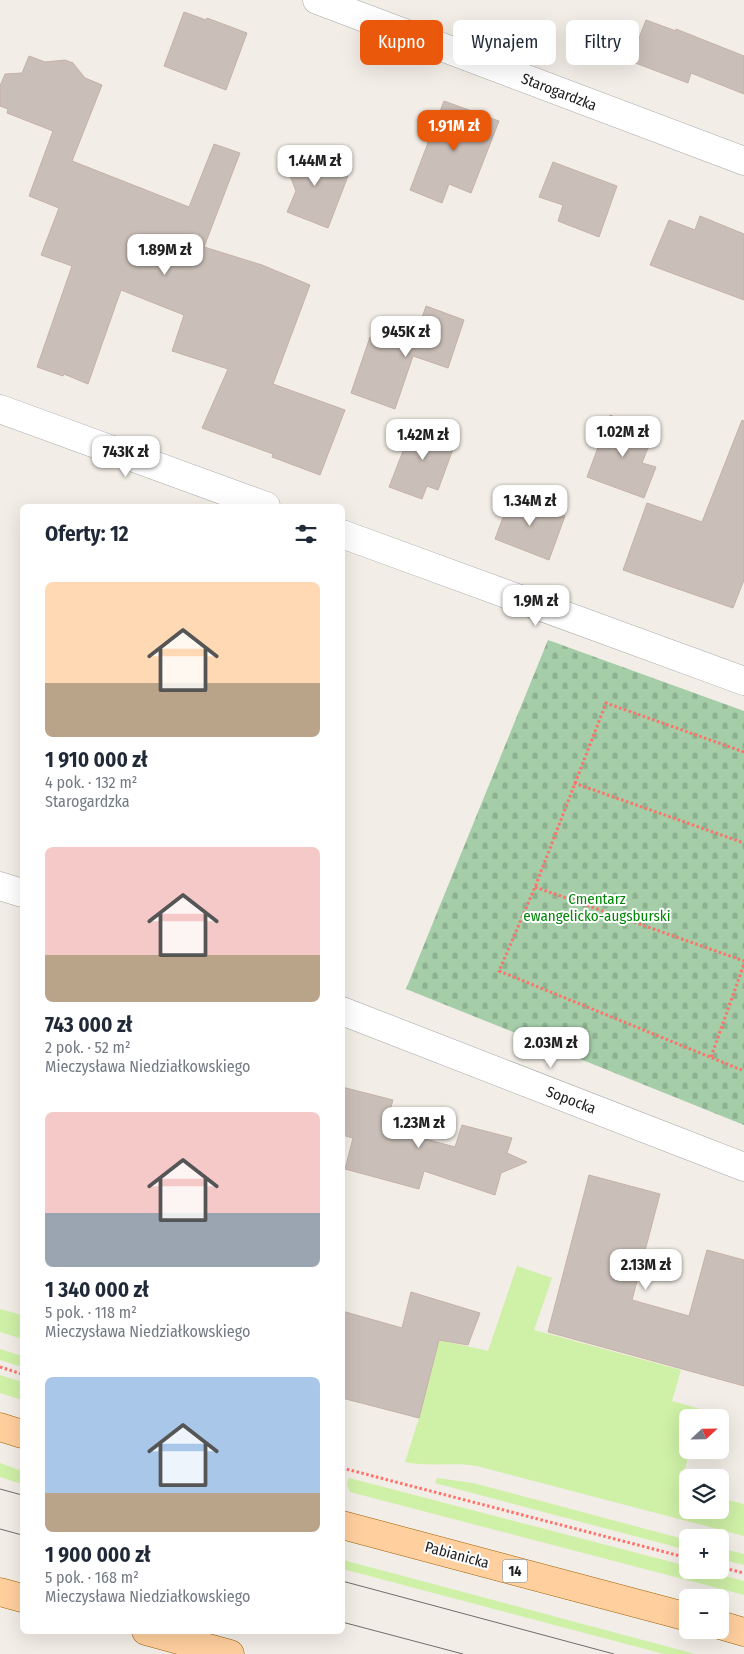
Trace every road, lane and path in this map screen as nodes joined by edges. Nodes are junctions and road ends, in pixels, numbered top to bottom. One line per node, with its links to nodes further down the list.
1 (318, 0): 2 (street, Starogardzka)
2 (744, 161)
3 (0, 409): 4 (street)
4 (261, 504)
5 (345, 535): 6 (street)
6 (744, 681)
7 (744, 752): 8 (path)
8 (574, 783): 9 (path); 11 (path)
9 (744, 843)
10 (0, 886): 12 (street)
11 (535, 887): 13 (path); 15 (path)
12 (20, 892)
13 (744, 962): 15 (path)
14 (345, 1012): 17 (street, Sopocka)
15 (711, 1057): 16 (path)
16 (744, 1071)
17 (744, 1167)
18 (0, 1367): 19 (path)
19 (20, 1373)
20 (0, 1426): 21 (main road)
21 (20, 1433)
22 (345, 1469): 24 (path)
23 (345, 1526): 29 (main road, Pabianicka / 14)
24 (679, 1556)
25 (729, 1569): 26 (path)
26 (744, 1573)
27 (0, 1592): 28 (main road)
28 (20, 1597)
29 (679, 1615)
30 (729, 1628): 31 (main road)
31 (744, 1632)
32 (157, 1634): 33 (main road)
33 (230, 1654)

